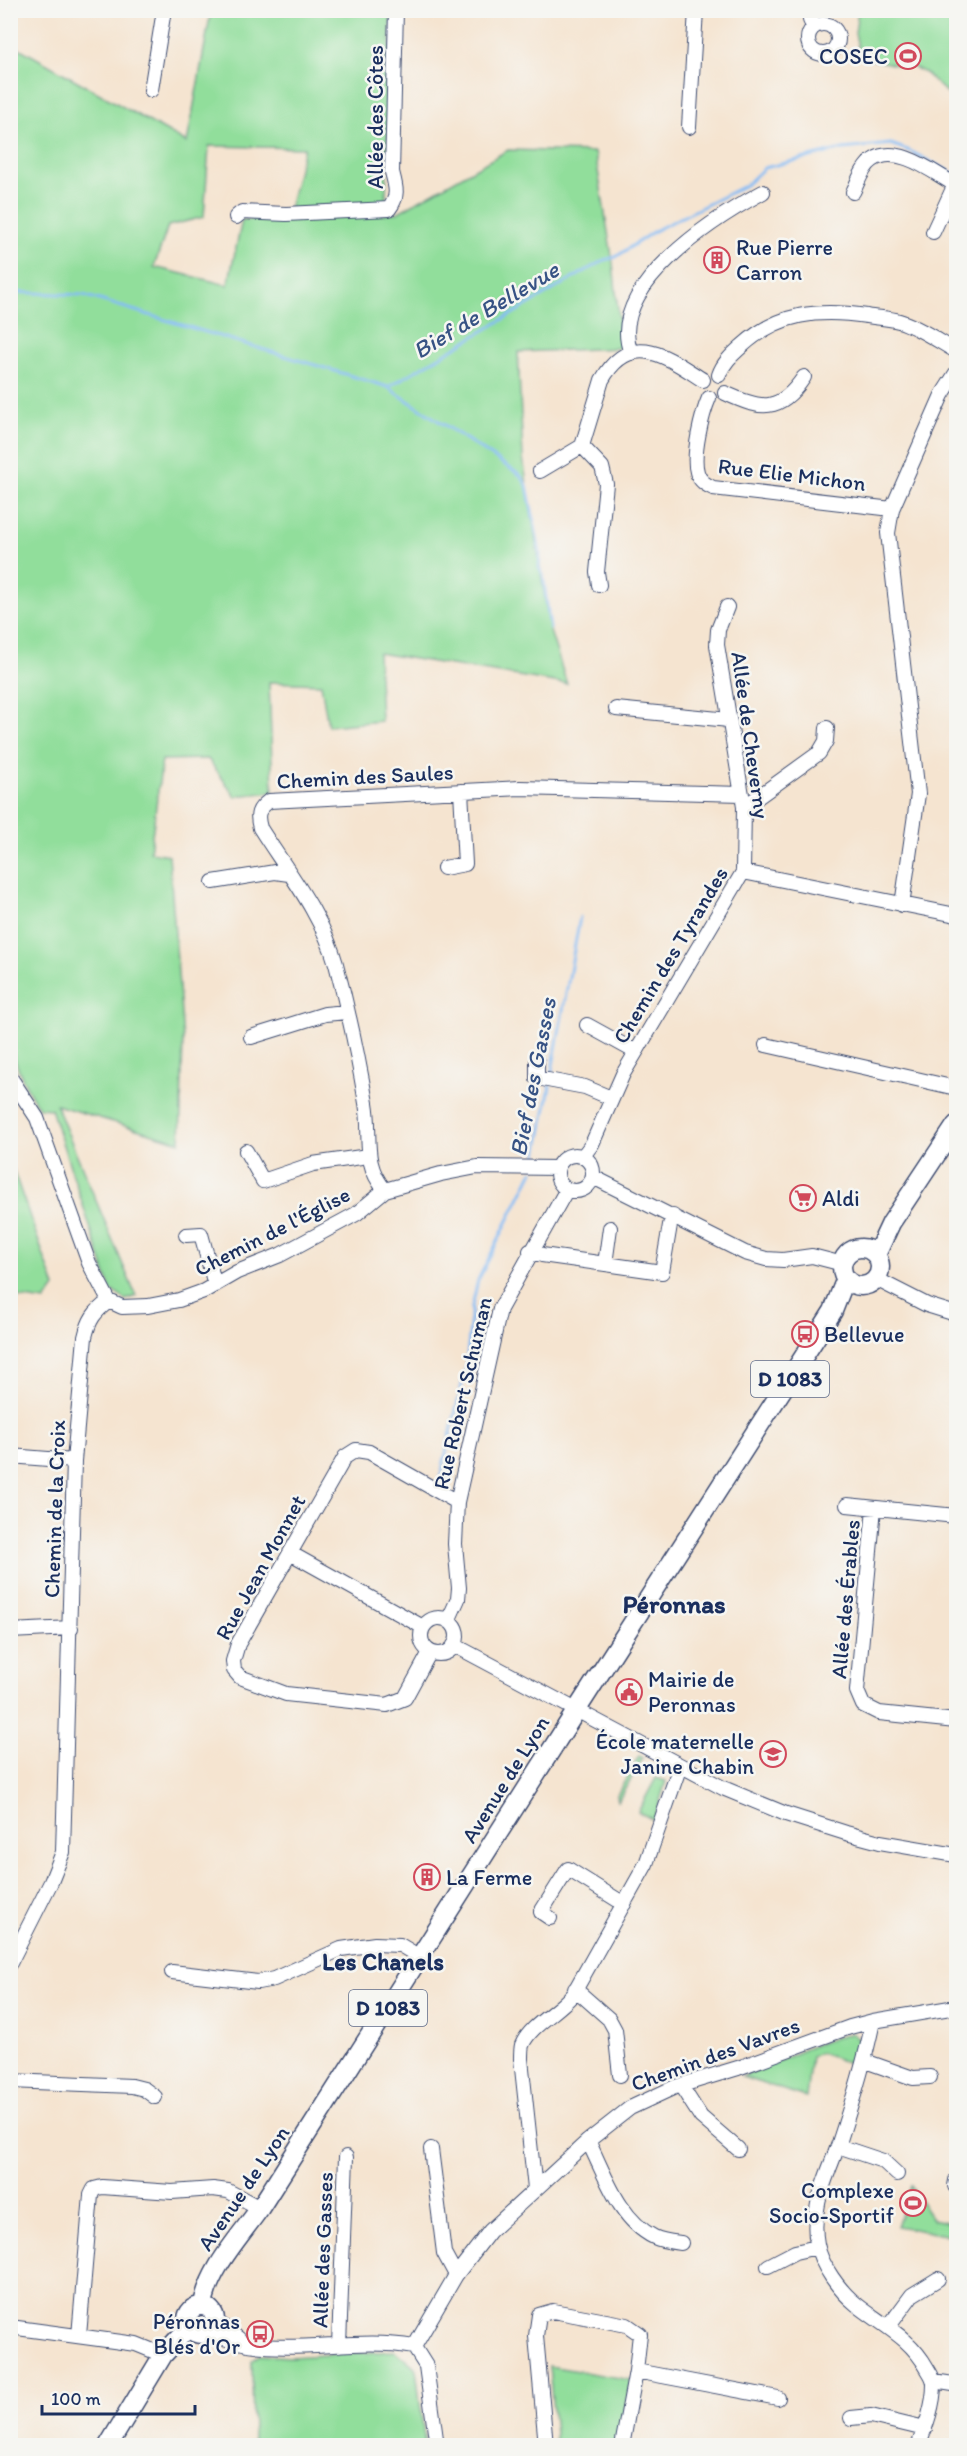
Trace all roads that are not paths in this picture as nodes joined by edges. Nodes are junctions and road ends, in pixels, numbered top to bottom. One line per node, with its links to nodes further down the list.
1 (164, 10): 6 (street)
2 (396, 10): 11 (street, Allée des Côtes)
3 (696, 10): 7 (street)
4 (810, 10): 5 (street)
5 (813, 26)
6 (151, 90)
7 (689, 127)
8 (956, 184): 10 (street); 12 (street)
9 (763, 192): 14 (street)
10 (853, 192)
11 (236, 217)
12 (933, 232)
13 (957, 351): 16 (street)
14 (631, 353): 18 (street); 21 (street)
15 (957, 374): 23 (street)
16 (719, 375): 18 (street); 19 (street)
17 (804, 377): 19 (street)
18 (703, 381): 20 (street)
19 (725, 393): 20 (street)
20 (709, 398): 23 (street, Rue Elie Michon)
21 (582, 446): 22 (street); 24 (street)
22 (540, 471)
23 (892, 509): 35 (street)
24 (599, 585)
25 (727, 607): 27 (street, Allée de Cheverny)
26 (616, 709): 27 (street)
27 (729, 720): 30 (street, Allée de Cheverny)
28 (827, 728): 30 (street)
29 (461, 791): 30 (street, Chemin des Saules); 31 (street); 33 (street, Chemin des Saules)
30 (743, 801): 32 (street, Allée de Cheverny)
31 (444, 868)
32 (742, 872): 35 (street, Chemin des Tyrandes); 41 (street, Chemin des Tyrandes)
33 (289, 874): 34 (street); 37 (street, Chemin des Saules)
34 (213, 882)
35 (902, 905): 36 (street, Chemin des Tyrandes)
36 (957, 915)
37 (347, 1012): 39 (street); 48 (street, Chemin des Saules)
38 (586, 1025): 41 (street)
39 (251, 1037)
40 (766, 1045): 44 (street)
41 (636, 1052): 45 (street, Chemin des Tyrandes)
42 (537, 1062): 45 (street)
43 (10, 1077): 63 (street)
44 (957, 1088)
45 (611, 1098): 49 (street, Chemin des Tyrandes)
46 (957, 1125): 58 (main road)
47 (246, 1151): 48 (street)
48 (368, 1155): 53 (street, Chemin des Saules)
49 (583, 1156): 50 (street); 51 (street)
50 (557, 1168): 52 (street); 53 (street, Chemin de l'Église)
51 (593, 1177): 52 (street); 54 (street)
52 (567, 1189): 57 (street, Rue Robert Schuman)
53 (385, 1190): 62 (street, Chemin de l'Église)
54 (673, 1216): 59 (street); 60 (street)
55 (610, 1228): 59 (street)
56 (186, 1235): 62 (street)
57 (530, 1251): 59 (street); 67 (street, Rue Robert Schuman)
58 (869, 1252): 60 (main road); 61 (main road)
59 (605, 1264)
60 (848, 1276): 61 (main road); 78 (main road, Avenue de Lyon / D 1083)
61 (876, 1279): 64 (street)
62 (215, 1285): 63 (street, Chemin de l'Église)
63 (109, 1301): 66 (street, Chemin de la Croix)
64 (957, 1314)
65 (10, 1456): 66 (street)
66 (74, 1461): 74 (street, Chemin de la Croix)
67 (457, 1502): 71 (street, Rue Jean Monnet); 72 (street, Rue Robert Schuman)
68 (847, 1505): 69 (street, Allée des Érables)
69 (874, 1508): 70 (street, Allée des Érables); 79 (street, Allée des Érables)
70 (957, 1516)
71 (290, 1553): 73 (street); 77 (street, Rue Jean Monnet)
72 (448, 1621): 73 (street); 76 (street)
73 (423, 1627): 77 (street)
74 (71, 1628): 75 (street); 85 (street, Chemin de la Croix)
75 (10, 1631)
76 (454, 1645): 77 (street); 78 (street)
77 (430, 1652)
78 (576, 1711): 80 (street); 84 (main road, Avenue de Lyon / D 1083)
79 (957, 1721)
80 (681, 1766): 81 (street); 82 (street)
81 (957, 1855)
82 (624, 1904): 83 (street); 87 (street)
83 (550, 1918)
84 (420, 1957): 86 (street); 103 (main road, Avenue de Lyon / D 1083)
85 (10, 1963)
86 (172, 1972)
87 (575, 1989): 91 (street); 102 (street)
88 (957, 2007): 89 (street, Chemin des Vavres)
89 (873, 2020): 90 (street); 94 (street, Chemin des Vavres)
90 (865, 2061): 92 (street); 97 (street)
91 (620, 2075)
92 (930, 2077)
93 (10, 2081): 95 (street)
94 (681, 2086): 96 (street, Chemin des Vavres); 99 (street)
95 (155, 2097)
96 (588, 2141): 102 (street, Chemin des Vavres); 104 (street)
97 (838, 2146): 101 (street); 105 (street)
98 (431, 2149): 107 (street)
99 (738, 2149)
100 (346, 2157): 115 (street, Allée des Gasses)
101 (897, 2174)
102 (535, 2189): 107 (street, Chemin des Vavres)
103 (260, 2208): 109 (main road, Avenue de Lyon / D 1083); 114 (street)
104 (681, 2243)
105 (817, 2247): 106 (street); 111 (street)
106 (768, 2266)
107 (456, 2275): 116 (street, Chemin des Vavres)
108 (938, 2279): 111 (street)
109 (203, 2305): 110 (main road); 113 (main road)
110 (212, 2326): 113 (main road); 115 (street)
111 (889, 2326): 119 (street)
112 (10, 2327): 114 (street)
113 (189, 2327): 117 (main road)
114 (80, 2336): 117 (street)
115 (339, 2345): 116 (street)
116 (414, 2347): 125 (street)
117 (163, 2355): 124 (main road)
118 (636, 2371): 121 (street); 126 (street); 127 (street)
119 (934, 2381): 120 (street); 123 (street)
120 (957, 2382)
121 (778, 2398)
122 (851, 2418): 123 (street)
123 (925, 2428): 128 (street)
124 (108, 2445)
125 (437, 2445)
126 (546, 2445)
127 (622, 2445)
128 (918, 2445)

